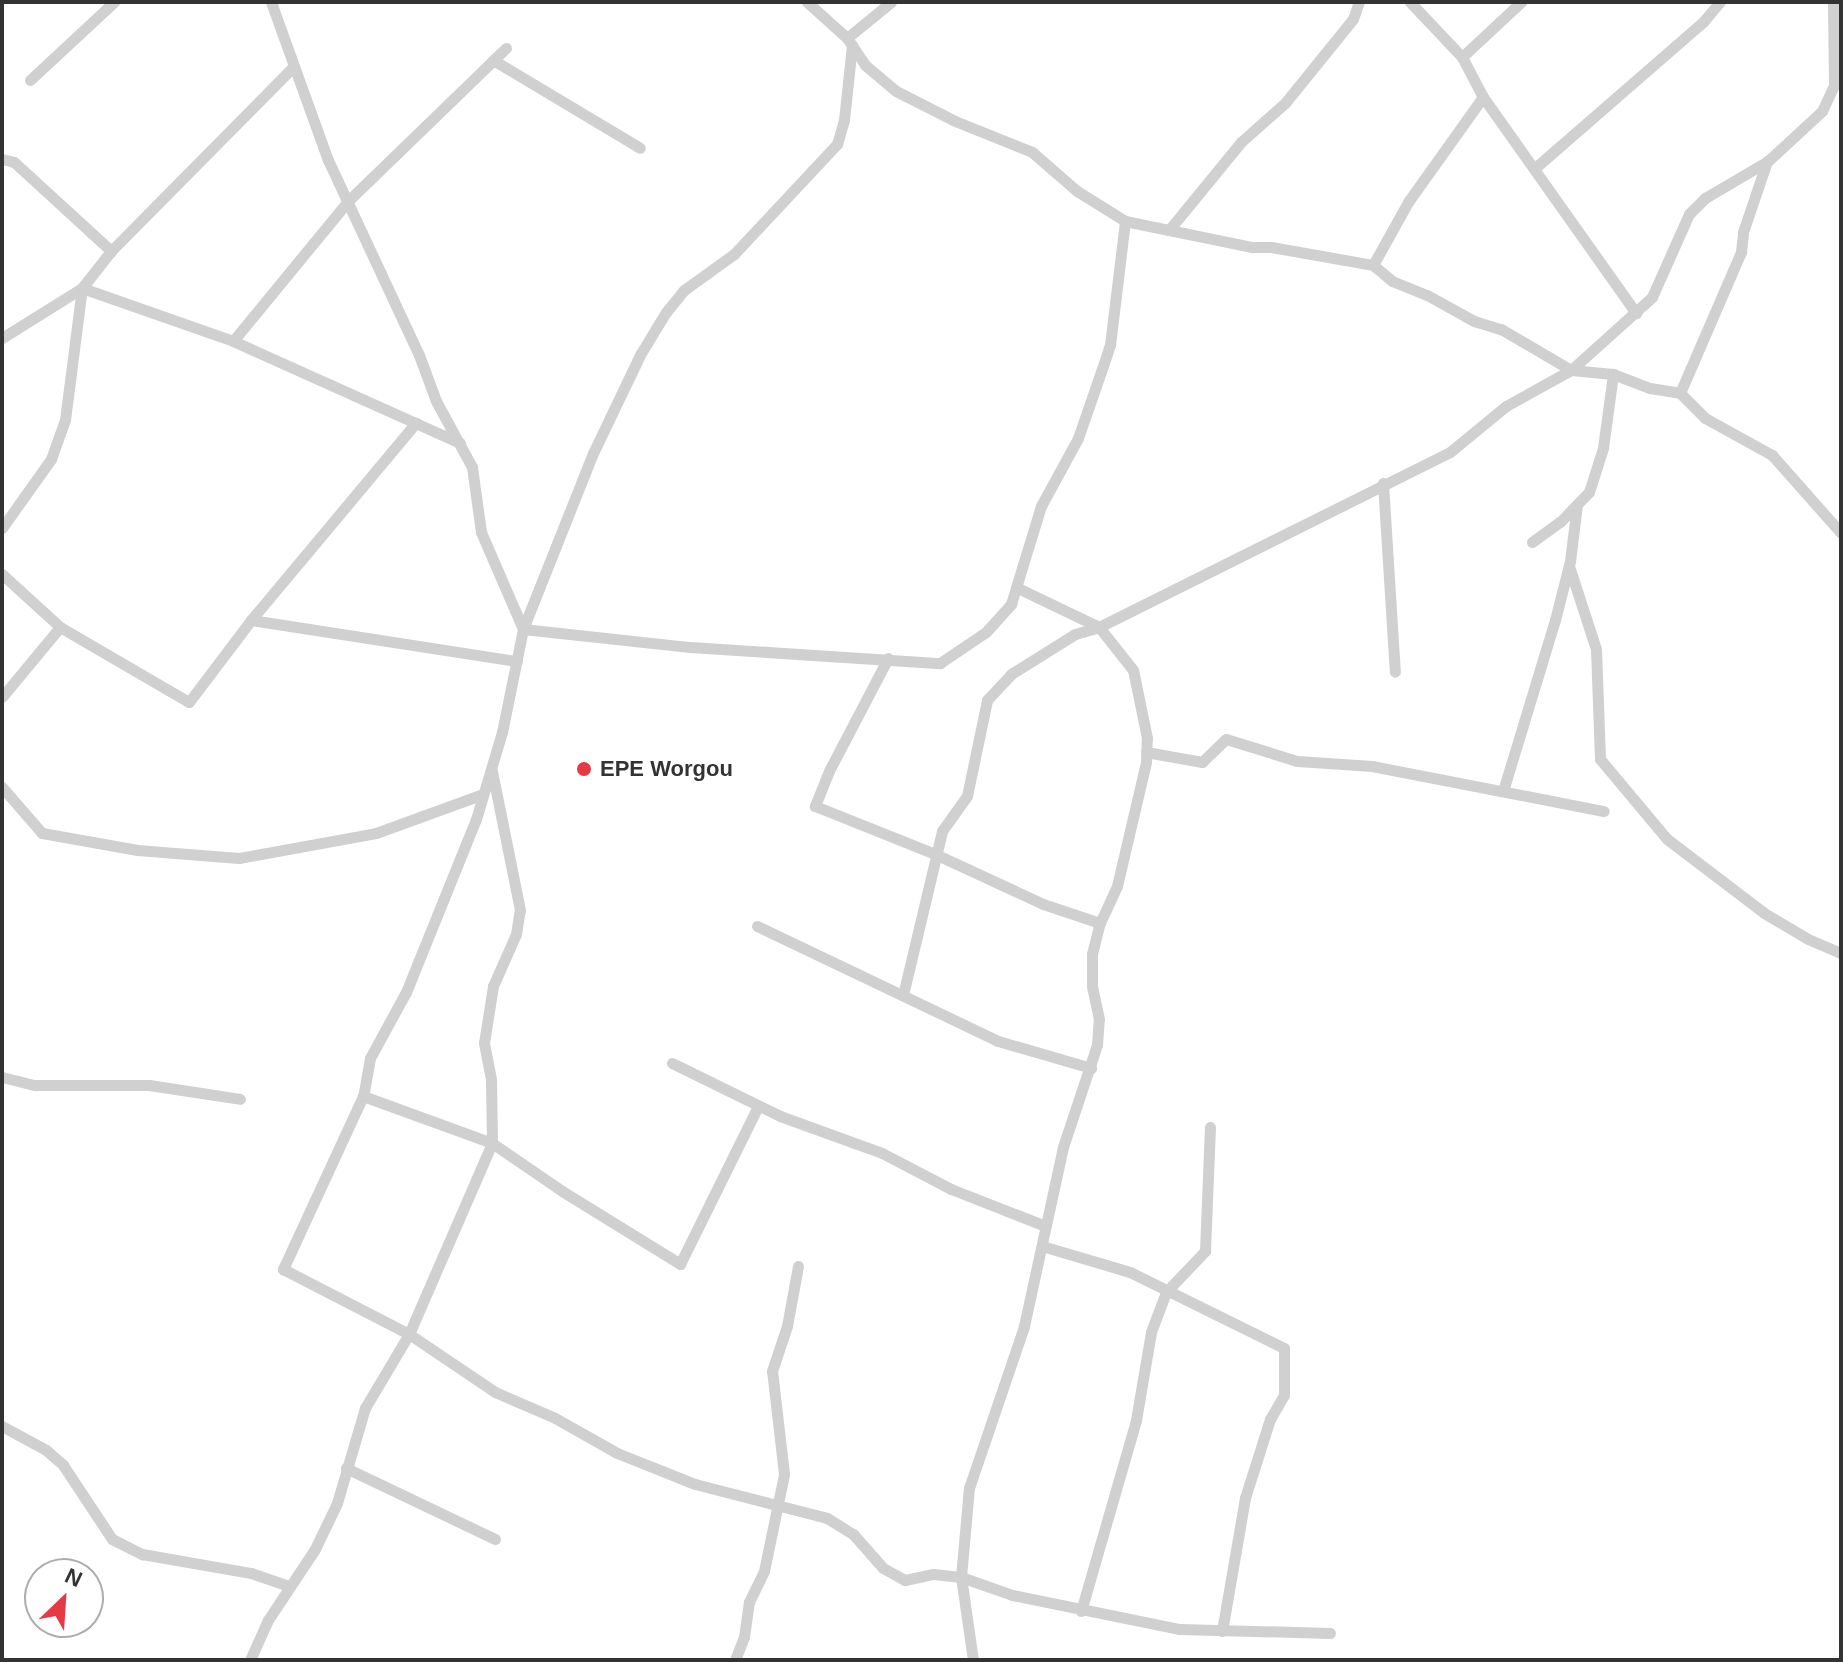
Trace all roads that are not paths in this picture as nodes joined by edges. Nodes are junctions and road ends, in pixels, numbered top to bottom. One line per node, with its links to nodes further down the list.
1 (114, 2): 15 (street)
2 (271, 2): 14 (street)
3 (807, 2): 10 (street)
4 (891, 2): 10 (street)
5 (1359, 2): 23 (street)
6 (1410, 2): 12 (street)
7 (1521, 2): 12 (street)
8 (1720, 2): 20 (street)
9 (1833, 2): 19 (street)
10 (849, 41): 22 (street); 46 (street)
11 (506, 48): 13 (street)
12 (1462, 57): 16 (street)
13 (493, 60): 17 (street); 21 (street)
14 (293, 67): 21 (street); 24 (street)
15 (30, 80)
16 (1483, 97): 20 (street); 25 (street)
17 (640, 148)
18 (2, 159): 24 (street)
19 (1768, 161): 27 (street); 32 (street)
20 (1535, 168): 27 (street)
21 (348, 201): 29 (street); 34 (street)
22 (1125, 221): 23 (street); 42 (street)
23 (1169, 230): 25 (street)
24 (111, 251): 26 (street)
25 (1373, 265): 30 (street)
26 (82, 288): 28 (street); 29 (street); 37 (street)
27 (1636, 313): 30 (street)
28 (2, 338)
29 (233, 341): 33 (street)
30 (1571, 370): 31 (street); 35 (street)
31 (1613, 374): 32 (street); 36 (street)
32 (1680, 393): 38 (street)
33 (416, 423): 34 (street); 43 (street)
34 (461, 444): 46 (street)
35 (1383, 483): 45 (street); 49 (street)
36 (1577, 505): 39 (street); 40 (street)
37 (2, 528)
38 (1841, 533)
39 (1532, 542)
40 (1569, 566): 54 (street); 60 (street)
41 (2, 574): 44 (street)
42 (1016, 587): 45 (street); 47 (street)
43 (251, 620): 44 (street); 48 (street)
44 (60, 627): 50 (street)
45 (1099, 627): 51 (street); 57 (street)
46 (523, 629): 47 (street); 48 (street)
47 (888, 658): 57 (street)
48 (517, 661): 52 (street)
49 (1395, 672)
50 (2, 697)
51 (1146, 752): 54 (street); 58 (street)
52 (491, 769): 55 (street); 69 (street)
53 (2, 787): 55 (street)
54 (1503, 791): 56 (street)
55 (483, 794): 65 (street)
56 (1604, 811)
57 (935, 854): 58 (street); 61 (street)
58 (1100, 923): 63 (street)
59 (757, 926): 61 (street)
60 (1841, 953)
61 (903, 995): 63 (street)
62 (672, 1063): 67 (street)
63 (1091, 1068): 70 (street)
64 (2, 1077): 66 (street)
65 (363, 1096): 69 (street); 74 (street)
66 (240, 1099)
67 (758, 1106): 69 (street); 70 (street)
68 (1210, 1127): 73 (street)
69 (492, 1143): 74 (street)
70 (1043, 1225): 71 (street)
71 (1042, 1246): 73 (street); 79 (street)
72 (798, 1266): 77 (street)
73 (1166, 1292): 81 (street); 82 (street)
74 (409, 1334): 76 (street); 77 (street)
75 (2, 1426): 80 (street)
76 (346, 1468): 78 (street); 80 (street)
77 (778, 1506): 79 (street); 85 (street)
78 (495, 1539)
79 (961, 1577): 81 (street); 86 (street)
80 (289, 1586): 84 (street)
81 (1081, 1611): 82 (street)
82 (1222, 1631): 83 (street)
83 (1330, 1633)
84 (250, 1660)
85 (735, 1660)
86 (973, 1660)

